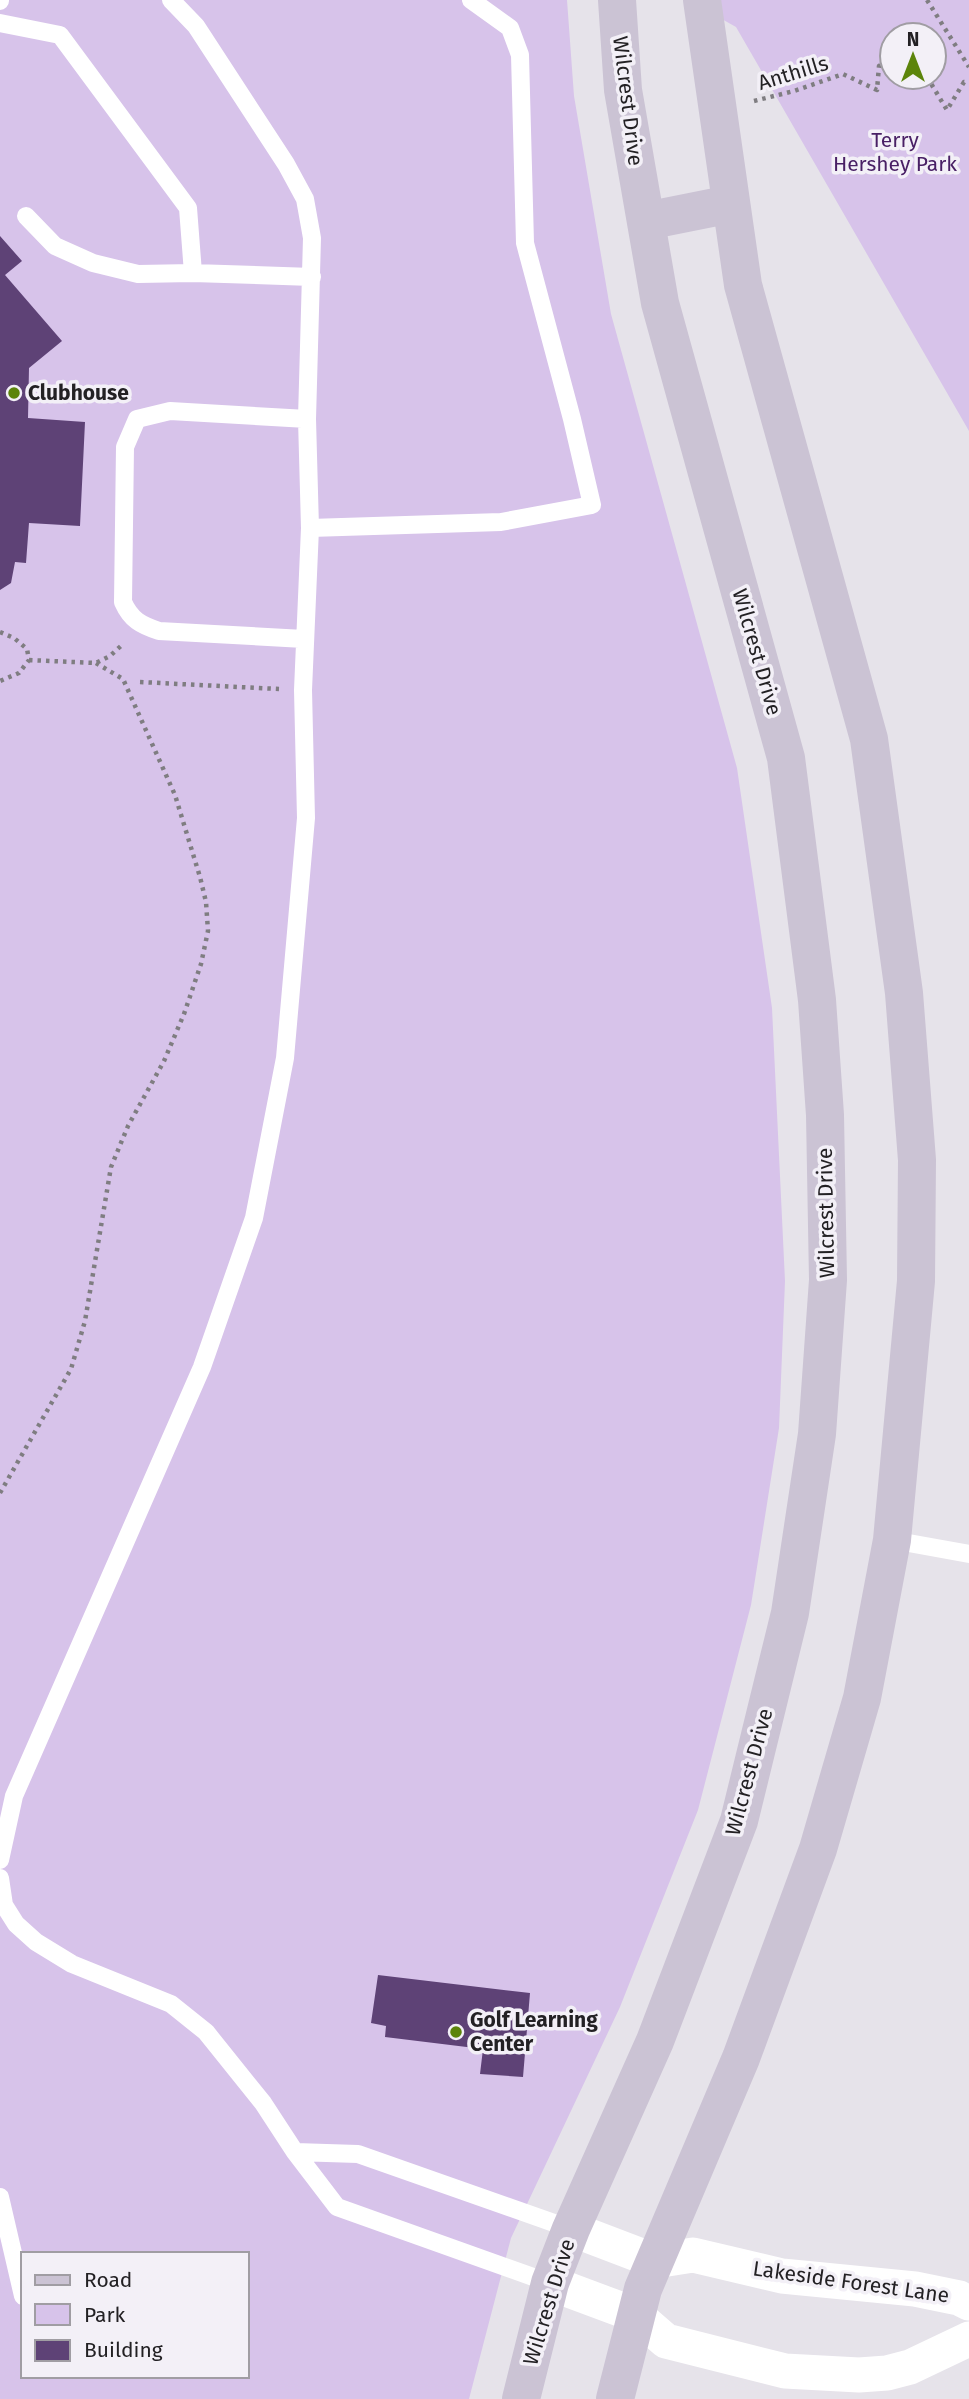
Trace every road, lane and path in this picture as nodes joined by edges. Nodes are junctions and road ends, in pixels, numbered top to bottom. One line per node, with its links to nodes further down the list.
1 (171, 0): 16 (lane)
2 (471, 0): 18 (lane)
3 (617, 0): 14 (main road, Wilcrest Drive)
4 (702, 0): 11 (main road)
5 (926, 0): 7 (path)
6 (0, 23): 15 (lane)
7 (969, 67)
8 (878, 78): 11 (path, Anthills)
9 (969, 83): 10 (path)
10 (935, 91)
11 (718, 110): 12 (main road)
12 (731, 204): 14 (main road); 28 (main road)
13 (26, 216): 15 (lane)
14 (646, 221): 35 (main road, Wilcrest Drive)
15 (193, 273): 16 (lane)
16 (312, 277): 17 (lane)
17 (307, 419): 18 (lane); 19 (lane)
18 (310, 528): 21 (lane)
19 (142, 625): 21 (lane); 23 (path)
20 (0, 632): 22 (path)
21 (304, 639): 26 (lane)
22 (29, 660): 23 (path); 24 (path)
23 (96, 663): 27 (path)
24 (0, 681)
25 (140, 682): 26 (path)
26 (303, 690): 30 (lane)
27 (0, 1493)
28 (892, 1540): 29 (lane); 36 (main road)
29 (969, 1554)
30 (0, 1860)
31 (0, 1878): 32 (lane)
32 (2, 1905): 33 (lane)
33 (295, 2152): 35 (lane); 37 (lane)
34 (0, 2197): 38 (lane)
35 (571, 2229): 36 (street, Lakeside Forest Lane); 37 (main road, Wilcrest Drive)
36 (655, 2261): 39 (street, Lakeside Forest Lane); 40 (main road)
37 (550, 2283): 40 (street); 42 (main road, Wilcrest Drive)
38 (21, 2287)
39 (969, 2303)
40 (636, 2315): 41 (street); 43 (main road)
41 (969, 2339)
42 (521, 2399)
43 (615, 2399)

